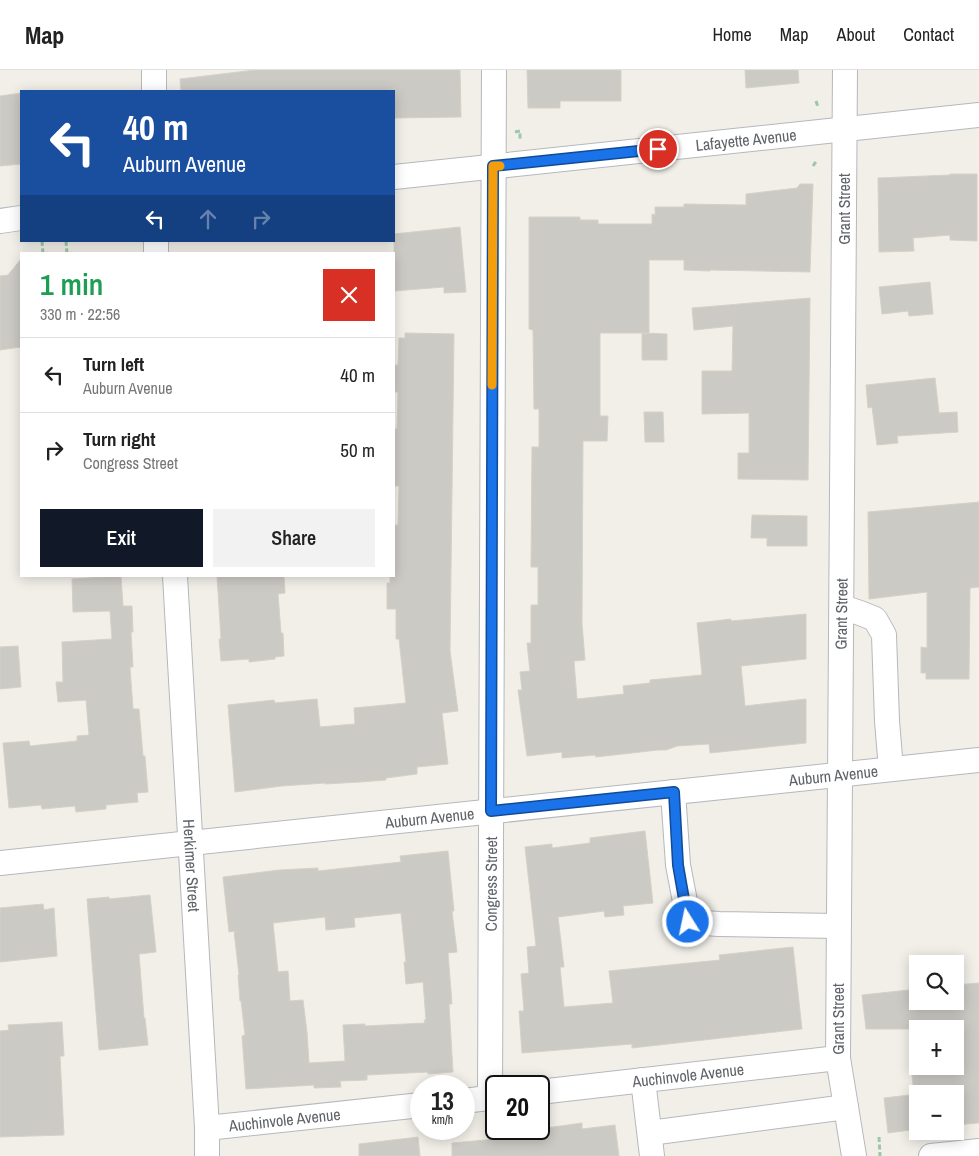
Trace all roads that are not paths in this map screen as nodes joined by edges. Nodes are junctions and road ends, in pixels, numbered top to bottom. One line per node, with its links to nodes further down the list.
1 (154, 70): 4 (street)
2 (494, 70): 7 (street, Congress Street)
3 (846, 70): 6 (street, Grant Street)
4 (154, 90)
5 (979, 115): 6 (street, Lafayette Avenue)
6 (845, 129): 7 (street, Lafayette Avenue); 12 (street, Grant Street)
7 (493, 166): 8 (street, Lafayette Avenue); 17 (street, Congress Street)
8 (395, 177)
9 (20, 218): 10 (street)
10 (0, 221)
11 (175, 577): 18 (street, Herkimer Street)
12 (842, 607): 14 (street); 15 (street, Grant Street)
13 (979, 760): 14 (street, Auburn Avenue)
14 (891, 769): 15 (street, Auburn Avenue)
15 (839, 774): 16 (street, Auburn Avenue); 20 (street, Grant Street)
16 (674, 792): 17 (street, Auburn Avenue); 20 (street)
17 (491, 811): 18 (street, Auburn Avenue); 22 (street, Congress Street)
18 (190, 843): 19 (street, Auburn Avenue); 27 (street, Herkimer Street)
19 (0, 863)
20 (838, 926): 21 (street, Grant Street)
21 (838, 1058): 23 (street, Auchinvole Avenue); 26 (street, Grant Street)
22 (493, 1075)
23 (643, 1080): 24 (street, Auchinvole Avenue); 28 (street)
24 (550, 1091)
25 (410, 1106): 27 (street, Auchinvole Avenue)
26 (846, 1107): 28 (street); 32 (street, Grant Street)
27 (207, 1128): 30 (street, Herkimer Street)
28 (650, 1133): 31 (street)
29 (979, 1151): 33 (street)
30 (207, 1156)
31 (652, 1156)
32 (854, 1156)
33 (932, 1156)

